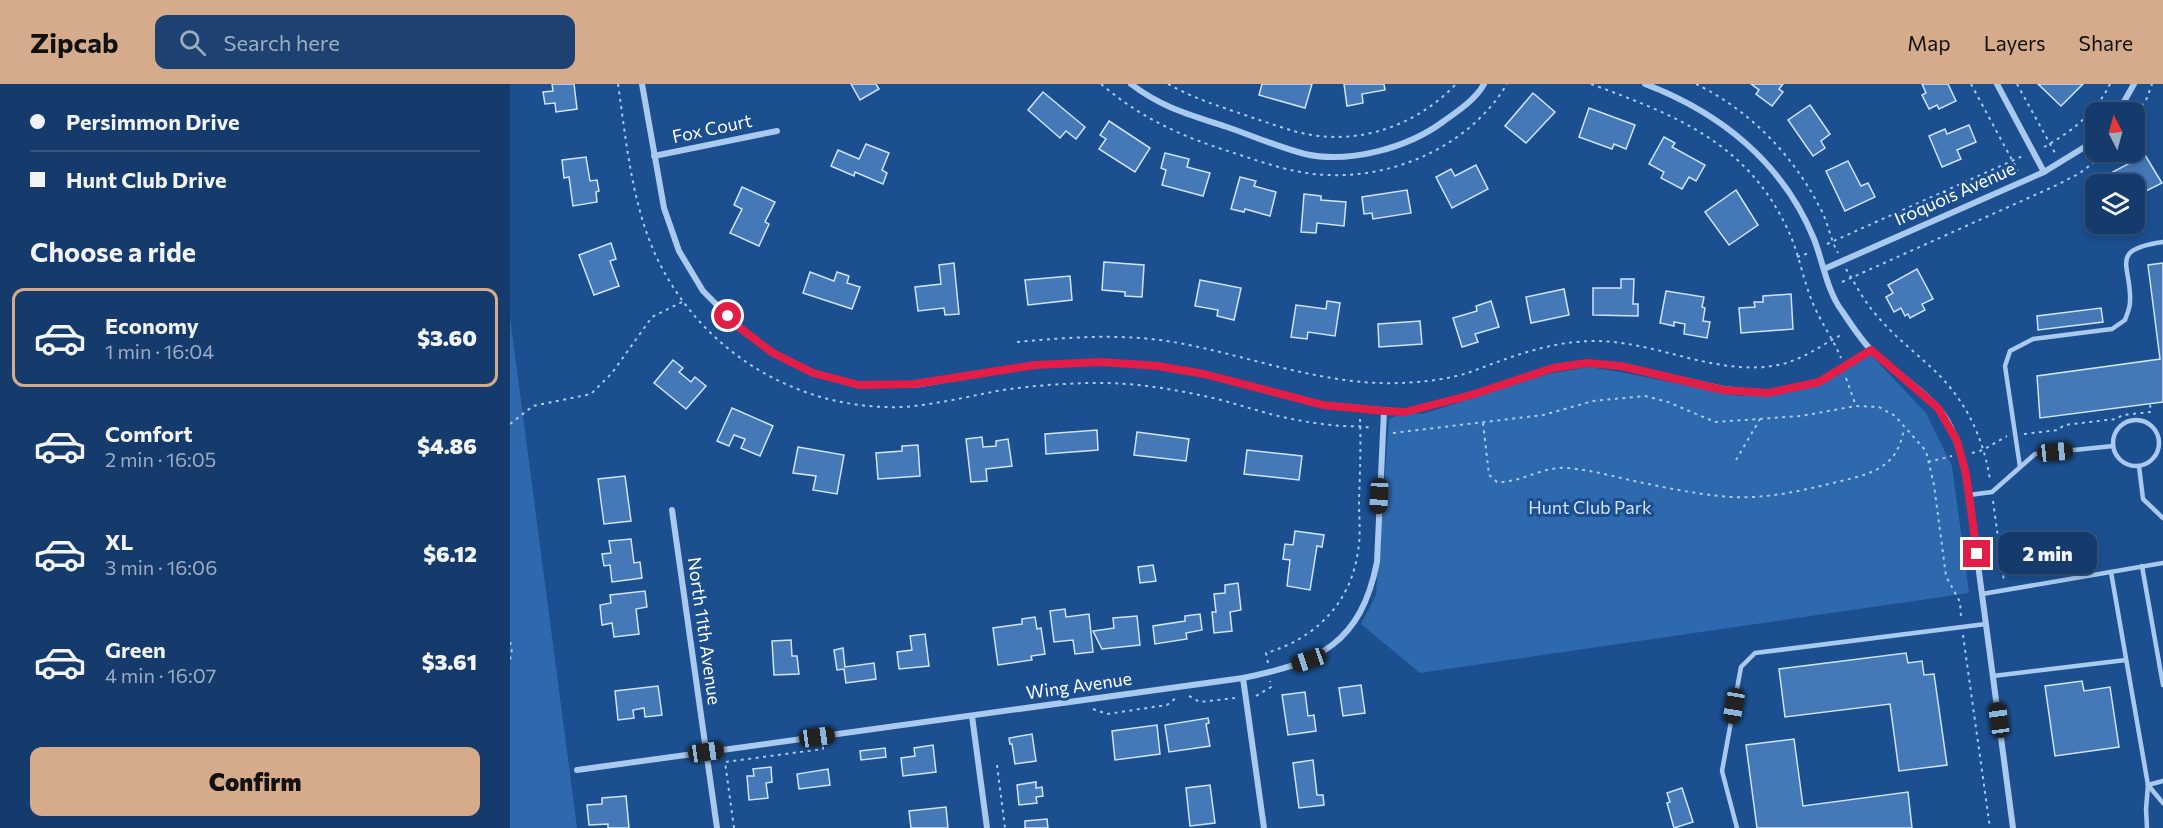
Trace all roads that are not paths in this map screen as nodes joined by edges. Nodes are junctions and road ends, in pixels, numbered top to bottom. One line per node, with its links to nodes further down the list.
1 (642, 84): 10 (street)
2 (1131, 84): 3 (street)
3 (1485, 84)
4 (1645, 84): 13 (street)
5 (1997, 84): 11 (street)
6 (2134, 84): 7 (street)
7 (2124, 102)
8 (777, 131): 10 (street, Fox Court)
9 (2085, 147): 11 (street, Iroquois Avenue)
10 (654, 156): 15 (street)
11 (2044, 172): 13 (street, Iroquois Avenue)
12 (2163, 242): 18 (lane)
13 (1824, 269): 14 (street)
14 (1871, 350): 15 (street); 19 (street)
15 (1384, 411): 29 (street, Wing Avenue)
16 (2113, 446): 17 (lane); 17 (lane); 18 (lane)
17 (2139, 466): 21 (lane)
18 (2020, 467): 19 (lane)
19 (1969, 495): 25 (street)
20 (672, 510): 32 (street, North 11th Avenue)
21 (2163, 518)
22 (2163, 563): 23 (lane)
23 (2142, 566): 24 (lane); 30 (lane)
24 (2111, 572): 25 (lane); 27 (lane)
25 (1982, 594): 26 (street)
26 (1986, 624): 28 (street); 40 (lane)
27 (2126, 660): 28 (lane); 35 (lane)
28 (1993, 676): 41 (street)
29 (1243, 678): 31 (street, Wing Avenue); 39 (street)
30 (2163, 686)
31 (972, 716): 32 (street, Wing Avenue); 38 (street)
32 (706, 752): 33 (street, Wing Avenue); 37 (street, North 11th Avenue)
33 (577, 770)
34 (2163, 781): 35 (lane)
35 (2148, 785): 36 (lane); 42 (lane)
36 (2163, 803)
37 (717, 828)
38 (987, 828)
39 (1264, 828)
40 (1737, 828)
41 (2013, 828)
42 (2147, 828)

